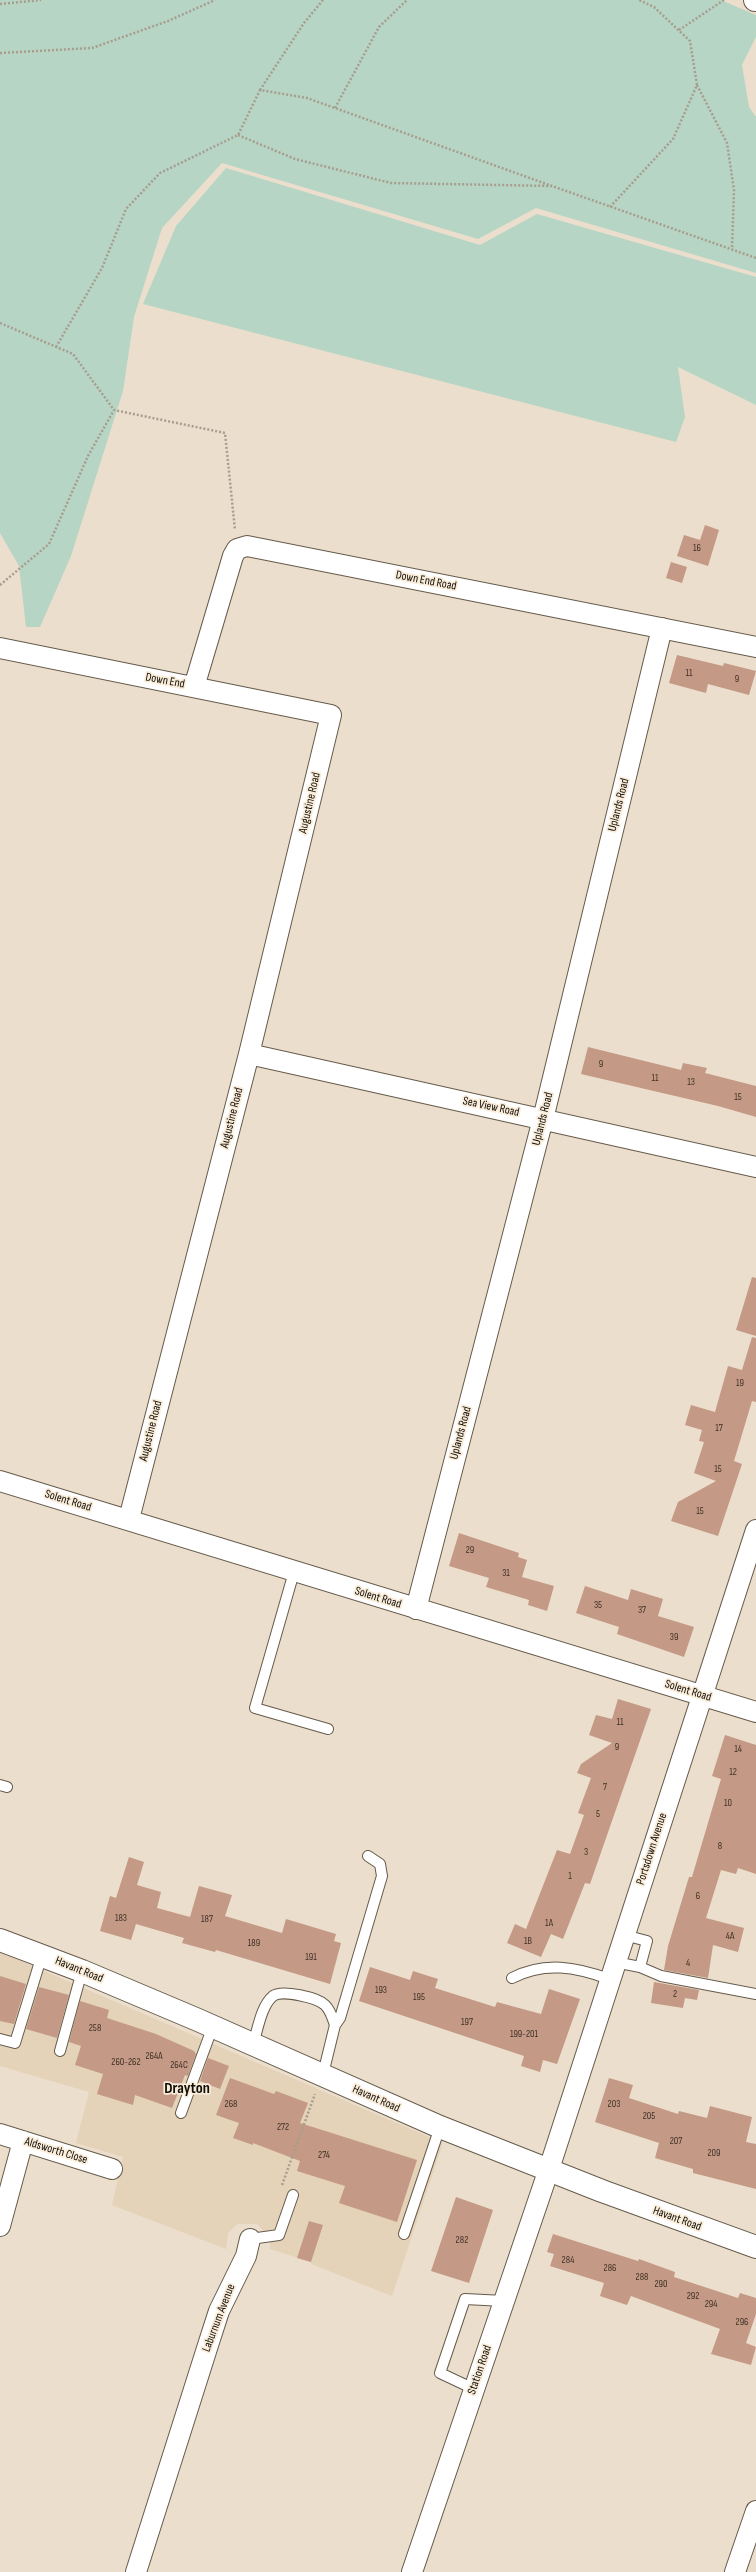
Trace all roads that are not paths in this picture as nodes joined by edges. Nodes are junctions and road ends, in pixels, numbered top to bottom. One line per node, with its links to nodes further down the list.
1 (662, 628): 2 (street, Down End Road); 4 (street, Down End Road); 7 (street, Uplands Road)
2 (756, 647)
3 (0, 648): 4 (street, Down End)
4 (194, 687): 5 (street, Down End)
5 (331, 715): 6 (street, Augustine Road)
6 (249, 1054): 7 (street, Sea View Road); 10 (street, Augustine Road)
7 (543, 1119): 8 (street, Sea View Road); 13 (street, Uplands Road)
8 (756, 1167)
9 (0, 1481): 10 (street, Solent Road)
10 (128, 1519): 12 (street, Solent Road)
11 (756, 1530): 14 (street, Portsdown Avenue)
12 (294, 1572): 13 (street, Solent Road); 16 (lane)
13 (416, 1609): 14 (street, Solent Road)
14 (703, 1695): 15 (street, Solent Road); 18 (street, Portsdown Avenue)
15 (756, 1712)
16 (328, 1729)
17 (368, 1856): 26 (lane)
18 (624, 1935): 21 (lane); 22 (street, Portsdown Avenue)
19 (0, 1940): 20 (street, Havant Road)
20 (42, 1956): 23 (street, Havant Road); 28 (lane)
21 (640, 1967): 22 (lane); 25 (lane)
22 (612, 1970): 24 (lane); 37 (street, Portsdown Avenue)
23 (82, 1971): 27 (street, Havant Road); 30 (lane)
24 (512, 1978)
25 (756, 1994)
26 (334, 2025): 29 (lane); 31 (lane)
27 (213, 2026): 29 (street, Havant Road); 32 (lane)
28 (0, 2039)
29 (253, 2044): 31 (street, Havant Road)
30 (60, 2051)
31 (323, 2074): 33 (street, Havant Road)
32 (181, 2113)
33 (440, 2127): 37 (street, Havant Road); 40 (lane)
34 (0, 2134): 35 (street, Aldsworth Close)
35 (23, 2141): 36 (street, Aldsworth Close); 39 (street)
36 (112, 2169)
37 (549, 2169): 42 (street, Havant Road); 43 (street, Station Road)
38 (293, 2195): 41 (lane)
39 (0, 2226)
40 (404, 2234)
41 (250, 2239): 46 (street, Laburnum Avenue)
42 (756, 2247)
43 (504, 2301): 44 (street, Station Road); 44 (lane)
44 (474, 2389): 47 (street, Station Road)
45 (756, 2511): 48 (street)
46 (136, 2572)
47 (412, 2572)
48 (735, 2572)

